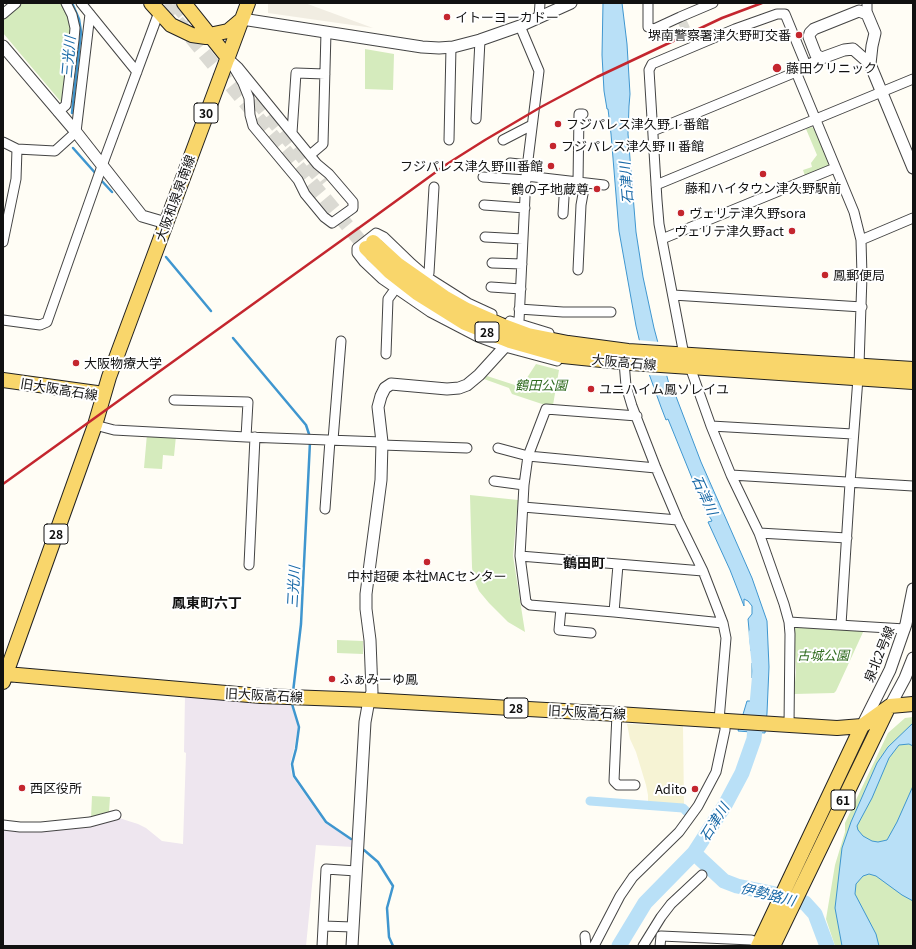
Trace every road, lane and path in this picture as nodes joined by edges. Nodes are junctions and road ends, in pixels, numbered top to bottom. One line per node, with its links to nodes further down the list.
1 (16, 3): 12 (street)
2 (66, 3): 31 (street)
3 (81, 3): 13 (street)
4 (184, 3): 18 (main road)
5 (248, 3): 15 (main road, 大阪和泉泉南線 / 30)
6 (540, 3): 14 (street)
7 (571, 3): 14 (street)
8 (648, 3): 9 (street)
9 (714, 3)
10 (159, 6): 18 (main road); 26 (street)
11 (867, 8): 23 (street); 24 (street)
12 (3, 14)
13 (90, 14): 26 (street); 37 (street)
14 (539, 17): 16 (street)
15 (242, 19): 17 (street); 18 (main road); 22 (main road, 大阪和泉泉南線 / 30)
16 (520, 26): 19 (street); 35 (street)
17 (326, 32): 21 (street); 28 (street)
18 (209, 35): 22 (main road)
19 (480, 40): 21 (street); 33 (street)
20 (3, 46): 31 (street)
21 (451, 47): 39 (street)
22 (228, 58): 38 (street); 43 (street); 60 (main road, 大阪和泉泉南線 / 30)
23 (822, 58): 24 (street); 25 (street)
24 (870, 64): 30 (street)
25 (806, 65): 27 (street); 36 (street)
26 (137, 72): 48 (street)
27 (796, 72): 34 (street); 36 (street)
28 (325, 74): 38 (street); 43 (street)
29 (913, 79): 30 (street)
30 (882, 92): 34 (street); 47 (street)
31 (58, 112): 37 (street)
32 (583, 114): 52 (street)
33 (476, 119)
34 (815, 120): 46 (street); 54 (street)
35 (532, 124): 40 (street); 45 (street)
36 (653, 131): 54 (street)
37 (76, 132): 42 (street); 48 (street)
38 (292, 133): 43 (street)
39 (449, 140)
40 (503, 140)
41 (3, 142): 42 (street)
42 (17, 149): 61 (street)
43 (310, 156)
44 (510, 163): 45 (street)
45 (528, 165): 50 (street)
46 (835, 168): 64 (street); 65 (street)
47 (913, 168)
48 (101, 169): 60 (street); 79 (street)
49 (483, 177): 50 (street)
50 (526, 178): 51 (street); 57 (street)
51 (565, 181): 52 (street); 58 (street)
52 (581, 183): 53 (street); 70 (street)
53 (604, 185)
54 (656, 185): 64 (street)
55 (434, 187): 71 (street)
56 (484, 205): 57 (street)
57 (525, 208): 63 (street)
58 (563, 214)
59 (913, 218): 65 (street)
60 (166, 223): 91 (main road, 大阪和泉泉南線 / 30)
61 (5, 226): 66 (street)
62 (485, 237): 63 (street)
63 (523, 239): 69 (street)
64 (662, 239): 75 (street)
65 (861, 240): 76 (street)
66 (3, 242)
67 (370, 245): 80 (main road, 大阪高石線 / 28)
68 (492, 263): 69 (street)
69 (522, 264): 74 (street)
70 (581, 265)
71 (428, 277): 73 (street); 80 (street)
72 (491, 287): 74 (street)
73 (396, 288): 80 (street); 82 (street)
74 (520, 289): 77 (street)
75 (673, 295): 76 (street); 85 (street)
76 (862, 307): 86 (street)
77 (519, 309): 78 (street); 80 (street)
78 (611, 312)
79 (3, 320)
80 (512, 336): 83 (main road, 大阪高石線 / 28); 83 (street); 99 (street)
81 (341, 341): 98 (street)
82 (386, 354)
83 (605, 354): 84 (main road, 大阪高石線 / 28)
84 (628, 358): 85 (main road, 大阪高石線 / 28); 93 (street)
85 (680, 360): 86 (main road, 大阪高石線 / 28); 88 (main road, 大阪高石線 / 28); 95 (street)
86 (859, 365): 87 (main road, 大阪高石線 / 28); 88 (street)
87 (913, 369)
88 (858, 379): 90 (main road, 大阪高石線 / 28); 96 (street)
89 (3, 380): 91 (main road, 旧大阪高石線)
90 (913, 382)
91 (104, 394): 94 (main road, 旧大阪高石線 / 28)
92 (174, 400): 97 (street)
93 (637, 416): 102 (street); 103 (street)
94 (95, 425): 97 (street); 127 (main road, 旧大阪高石線 / 28)
95 (711, 426): 96 (street); 104 (street)
96 (853, 434): 106 (street)
97 (251, 437): 98 (street); 115 (street)
98 (331, 440): 99 (street); 110 (street)
99 (382, 444): 100 (street); 128 (street)
100 (467, 448)
101 (498, 448): 102 (street)
102 (528, 456): 103 (street); 107 (street)
103 (656, 468): 111 (street)
104 (731, 475): 106 (street); 112 (street)
105 (494, 481): 107 (street)
106 (850, 483): 108 (street); 113 (street)
107 (524, 485): 109 (street)
108 (913, 486)
109 (523, 507): 111 (street); 114 (street)
110 (325, 509)
111 (678, 520): 117 (street)
112 (759, 533): 113 (street); 121 (street)
113 (848, 538): 123 (street)
114 (520, 556): 116 (street); 119 (street)
115 (249, 565)
116 (618, 565): 117 (street); 120 (street)
117 (703, 571): 122 (street)
118 (913, 589): 124 (street, 泉北2号線)
119 (561, 608): 120 (street); 125 (street)
120 (614, 612): 122 (street)
121 (789, 622): 123 (street); 133 (street)
122 (723, 624): 132 (street)
123 (841, 625): 124 (street)
124 (905, 629): 134 (street, 泉北2号線)
125 (591, 634)
126 (913, 658): 130 (street)
127 (4, 678): 128 (main road, 旧大阪高石線 / 28)
128 (369, 700): 131 (main road, 旧大阪高石線 / 28); 138 (street)
129 (913, 704): 130 (main road)
130 (890, 706): 134 (main road); 140 (main road, 61)
131 (617, 714): 132 (main road, 旧大阪高石線 / 28); 135 (street)
132 (726, 720): 133 (main road, 旧大阪高石線 / 28); 149 (street)
133 (789, 725): 134 (main road, 旧大阪高石線 / 28)
134 (862, 726): 140 (main road, 61)
135 (635, 785)
136 (116, 815): 137 (street)
137 (3, 825)
138 (356, 871): 141 (street); 142 (street)
139 (702, 874): 150 (street)
140 (788, 898): 145 (main road, 61)
141 (323, 926): 142 (street); 146 (street)
142 (353, 927): 147 (street)
143 (585, 936): 148 (street)
144 (681, 942): 145 (street); 151 (street)
145 (763, 945)
146 (322, 946)
147 (352, 946)
148 (586, 946)
149 (594, 946)
150 (643, 946)
151 (660, 946)

